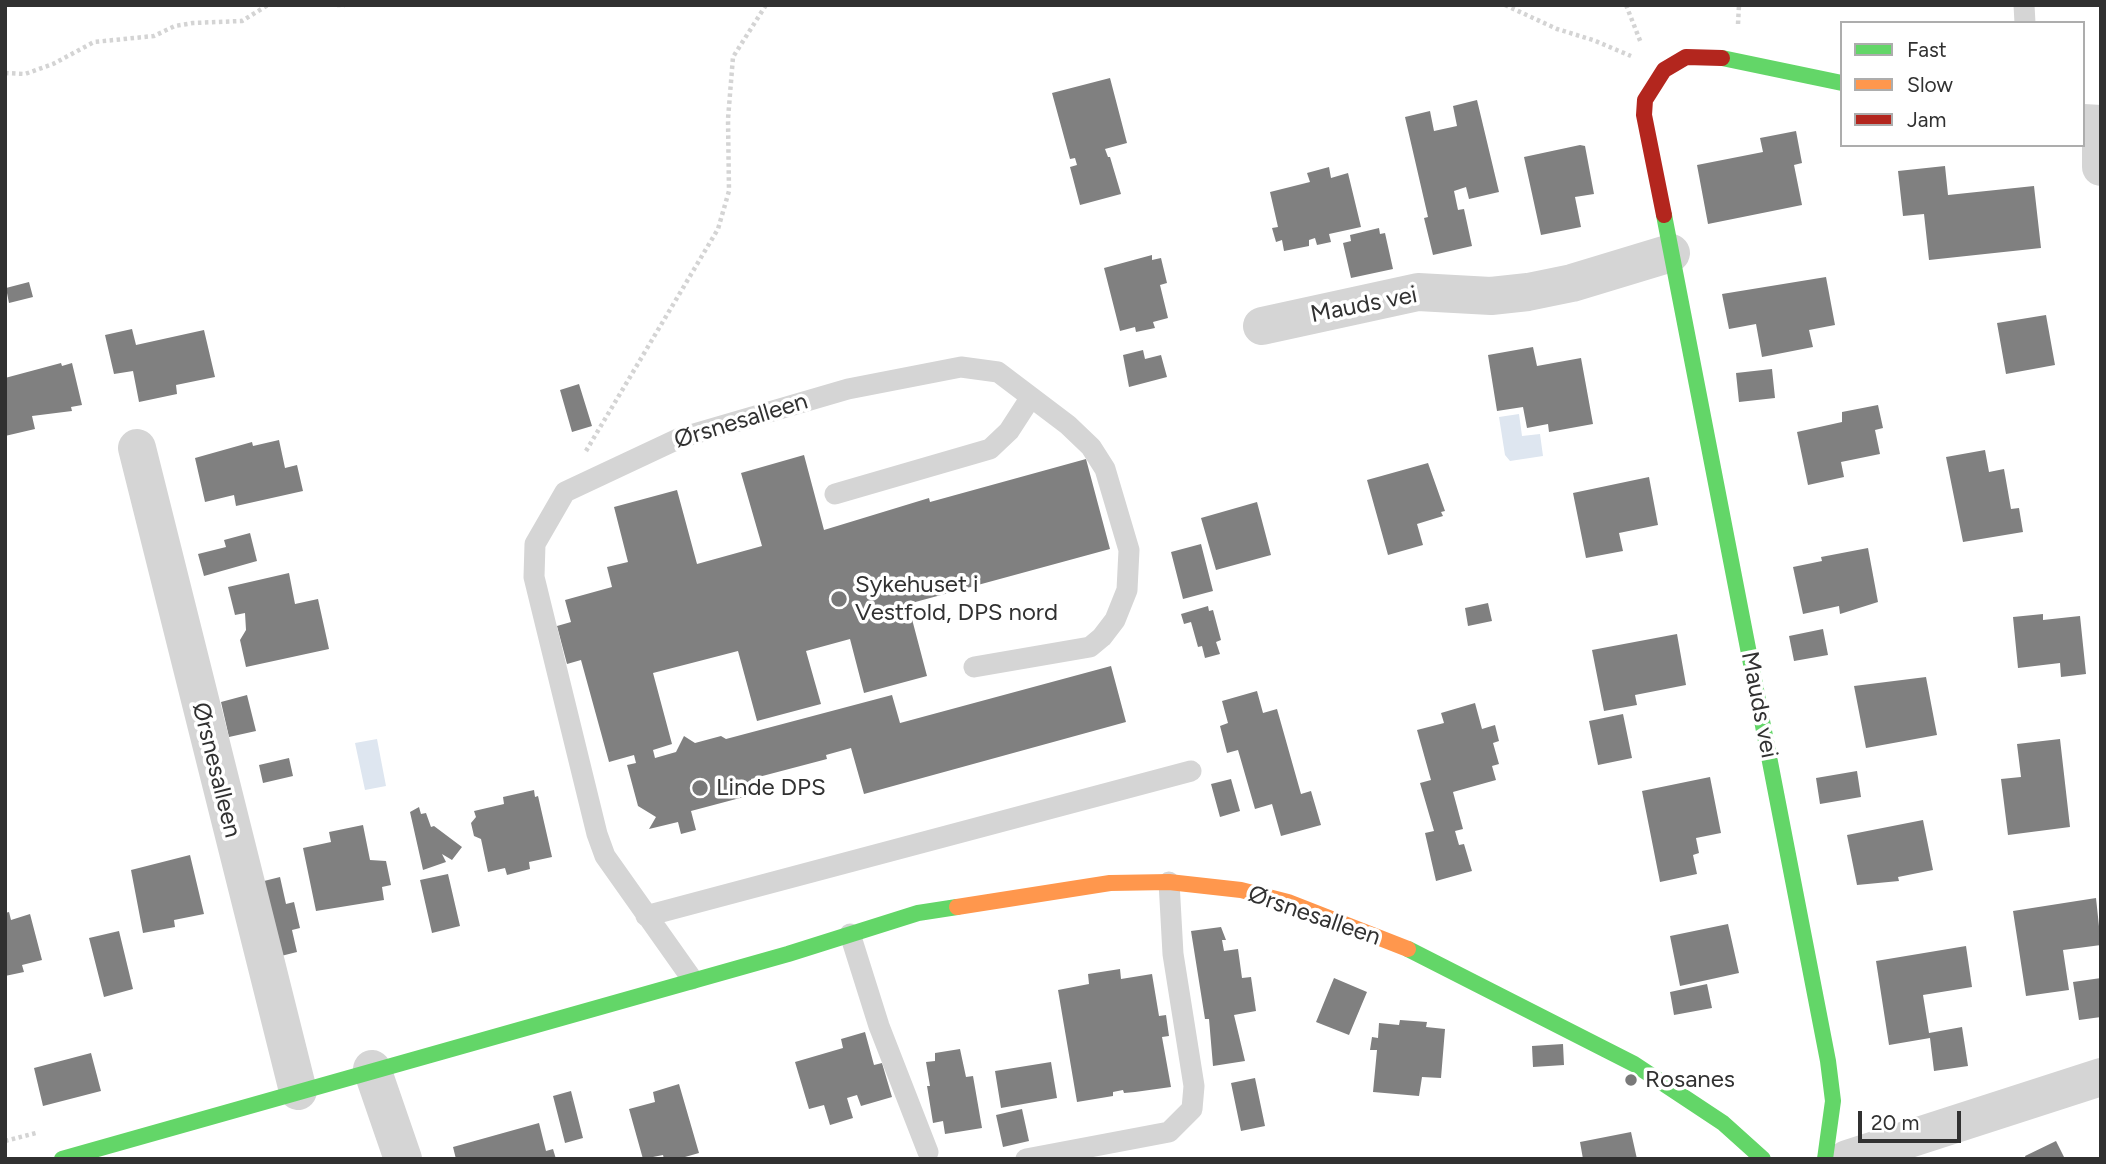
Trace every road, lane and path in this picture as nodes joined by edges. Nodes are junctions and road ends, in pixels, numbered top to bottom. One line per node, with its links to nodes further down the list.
1 (268, 5): 7 (path)
2 (337, 5): 3 (path)
3 (345, 5)
4 (766, 5): 15 (path)
5 (1505, 5): 6 (path)
6 (1664, 70): 8 (street); 11 (street, Mauds vei)
7 (5, 73)
8 (1840, 83)
9 (2101, 124): 10 (street)
10 (2101, 167)
11 (1671, 253): 12 (street, Mauds vei); 33 (street, Mauds vei)
12 (1262, 326)
13 (1031, 397): 15 (lane, Ørsnesalleen); 16 (lane); 17 (lane, Ørsnesalleen)
14 (137, 448): 25 (street, Ørsnesalleen)
15 (565, 492): 20 (lane)
16 (835, 494)
17 (974, 667)
18 (1191, 771): 20 (lane)
19 (1169, 882): 21 (street, Ørsnesalleen); 31 (lane); 32 (street, Ørsnesalleen)
20 (646, 916): 22 (lane)
21 (850, 934): 22 (street, Ørsnesalleen); 28 (lane)
22 (692, 979): 23 (street, Ørsnesalleen)
23 (372, 1069): 25 (street, Ørsnesalleen); 30 (street)
24 (2101, 1077): 34 (street)
25 (298, 1091): 29 (street, Ørsnesalleen)
26 (44, 1130): 27 (path)
27 (5, 1142)
28 (928, 1152)
29 (62, 1159)
30 (403, 1159)
31 (1026, 1159)
32 (1763, 1159)
33 (1825, 1159)
34 (1847, 1159)

